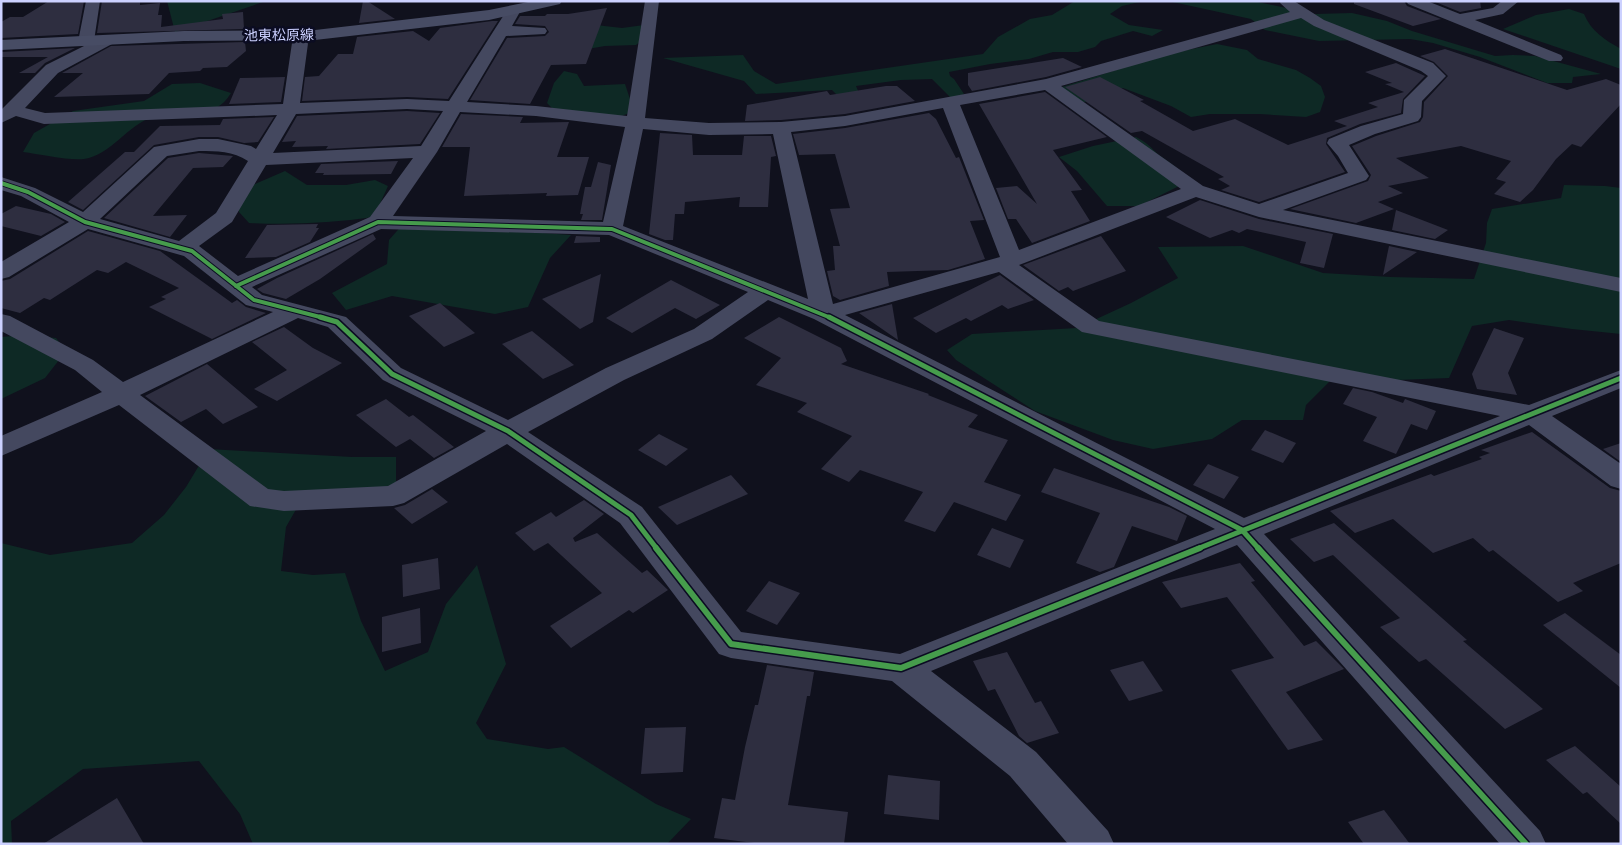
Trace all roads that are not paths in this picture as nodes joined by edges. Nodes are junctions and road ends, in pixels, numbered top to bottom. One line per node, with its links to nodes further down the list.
1 (93, 1): 14 (street)
2 (555, 1): 7 (main road, 池東松原線)
3 (652, 1): 22 (street)
4 (1284, 1): 8 (street)
5 (1413, 1): 9 (street)
6 (1512, 1): 9 (street)
7 (514, 10): 10 (street); 12 (main road, 池東松原線)
8 (1302, 13): 17 (street); 28 (street)
9 (1460, 20): 16 (street)
10 (503, 31): 11 (street); 19 (street)
11 (539, 31)
12 (301, 36): 13 (main road, 池東松原線); 20 (street)
13 (106, 41): 14 (main road, 池東松原線); 21 (street)
14 (86, 42): 15 (main road, 池東松原線)
15 (1, 45)
16 (1555, 58)
17 (1048, 84): 18 (street); 27 (street)
18 (950, 102): 23 (street); 33 (street)
19 (456, 105): 20 (street); 22 (street); 24 (street)
20 (291, 107): 21 (street); 25 (street)
21 (7, 114)
22 (635, 123): 23 (street); 31 (street)
23 (781, 128): 39 (street)
24 (427, 152): 25 (street); 30 (street)
25 (259, 159): 29 (street); 32 (street)
26 (1, 183): 29 (street)
27 (1196, 190): 28 (street); 33 (street)
28 (1259, 211): 35 (street)
29 (85, 222): 32 (street); 34 (street)
30 (378, 222): 31 (street); 36 (street)
31 (612, 228): 37 (street)
32 (183, 248): 36 (street)
33 (1007, 262): 39 (street); 43 (street)
34 (1, 272)
35 (1621, 285)
36 (236, 286): 38 (street)
37 (766, 291): 39 (street); 44 (street)
38 (296, 310): 42 (street); 44 (street)
39 (824, 314): 47 (street)
40 (1, 321): 42 (street)
41 (1621, 378): 43 (street)
42 (122, 393): 44 (street); 45 (street)
43 (1532, 414): 46 (street); 47 (street)
44 (508, 431): 48 (street)
45 (1, 447)
46 (1621, 479)
47 (1242, 530): 48 (street); 50 (street)
48 (901, 668): 49 (street)
49 (1094, 844)
50 (1526, 844)

